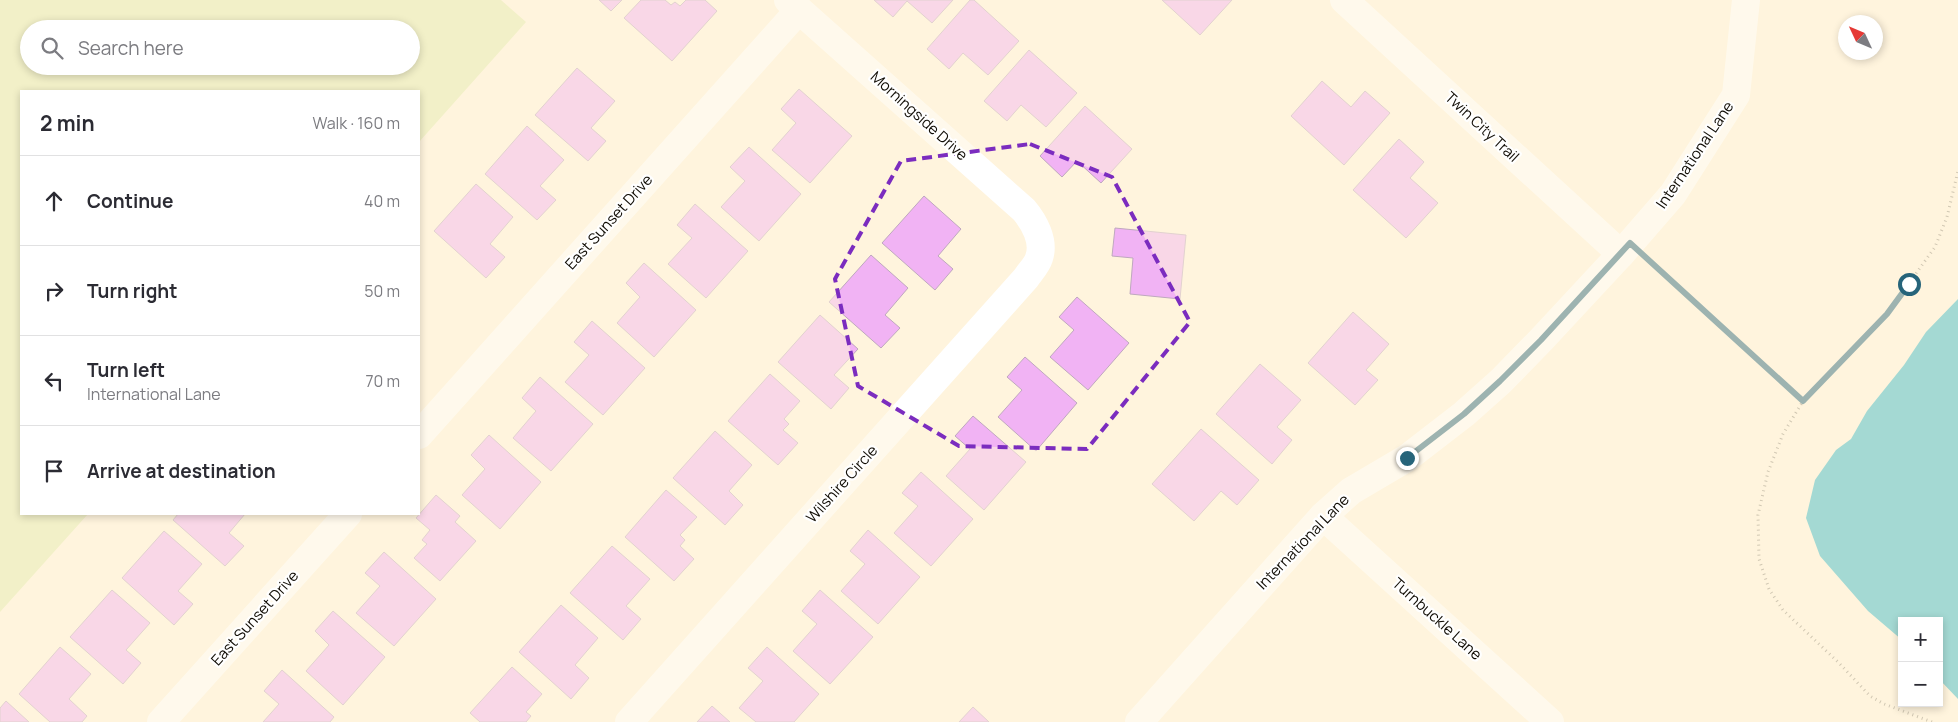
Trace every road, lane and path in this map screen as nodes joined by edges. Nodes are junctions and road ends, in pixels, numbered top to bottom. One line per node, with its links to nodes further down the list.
1 (1344, 0): 6 (street, Twin City Trail)
2 (1746, 0): 6 (street, International Lane)
3 (794, 5): 5 (street, Morningside Drive); 8 (street, East Sunset Drive)
4 (1958, 171): 7 (path)
5 (1039, 239): 12 (street, Wilshire Circle)
6 (1625, 249): 7 (path); 10 (street, International Lane)
7 (1803, 401): 15 (path)
8 (420, 434)
9 (347, 515): 11 (street, East Sunset Drive)
10 (1323, 516): 13 (street, International Lane); 14 (street, Turnbuckle Lane)
11 (162, 722)
12 (629, 722)
13 (1139, 722)
14 (1550, 722)
15 (1932, 722)

